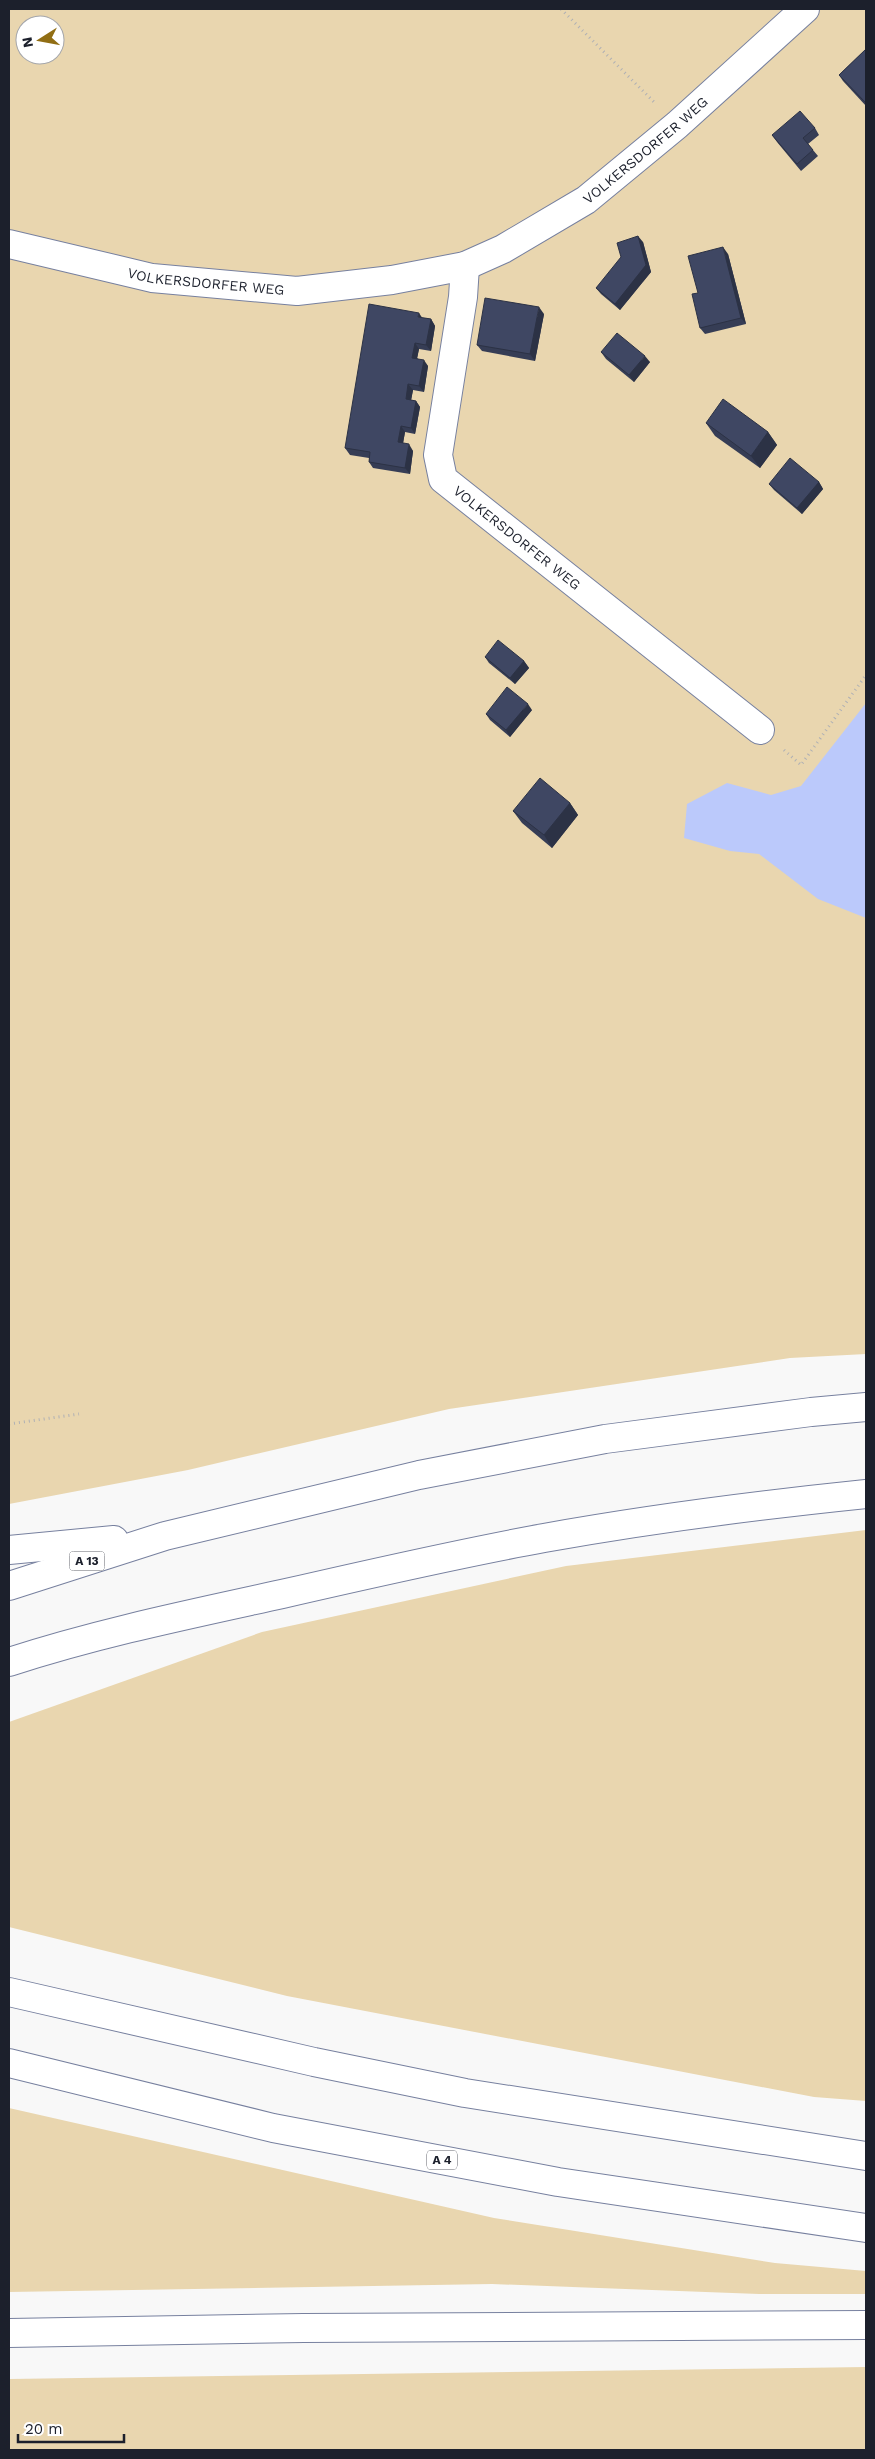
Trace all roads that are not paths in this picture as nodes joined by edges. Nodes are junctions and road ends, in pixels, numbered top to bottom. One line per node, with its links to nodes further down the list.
1 (805, 9): 3 (main road, VOLKERSDORFER WEG)
2 (9, 244): 3 (main road, VOLKERSDORFER WEG)
3 (465, 266): 4 (main road, VOLKERSDORFER WEG)
4 (760, 730)
5 (866, 1407): 7 (main road)
6 (866, 1494): 10 (main road)
7 (166, 1536): 8 (main road); 9 (main road, A 13)
8 (9, 1550)
9 (9, 1586)
10 (9, 1662)
11 (9, 1992): 13 (main road)
12 (9, 2063): 14 (main road, A 4)
13 (866, 2156)
14 (866, 2228)
15 (866, 2325): 16 (main road)
16 (9, 2333)

